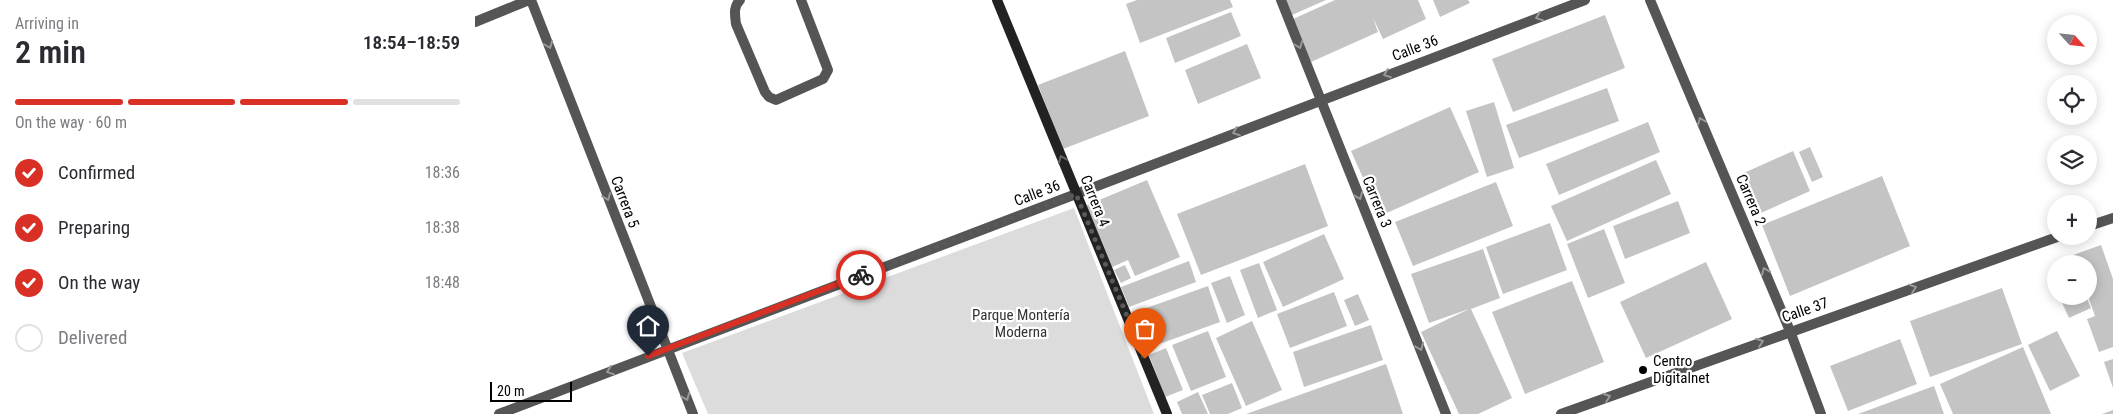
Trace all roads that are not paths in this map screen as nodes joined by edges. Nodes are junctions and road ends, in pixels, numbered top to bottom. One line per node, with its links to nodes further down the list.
1 (530, 0): 8 (street); 15 (street, Carrera 5, one-way to 15)
2 (740, 0): 3 (street)
3 (801, 0)
4 (997, 0): 10 (street, Carrera 4, one-way to 4)
5 (1281, 0): 9 (street, Carrera 3, one-way to 9)
6 (1585, 0): 9 (street, Calle 36, one-way to 9)
7 (1650, 0): 14 (street, Carrera 2, one-way to 7)
8 (475, 22)
9 (1320, 99): 10 (street, Calle 36, one-way to 10); 19 (street, Carrera 3, one-way to 19)
10 (1076, 194): 15 (street, Calle 36); 18 (street, Carrera 4)
11 (2113, 218): 12 (street)
12 (2097, 223)
13 (2047, 241): 14 (street, Calle 37, one-way to 13)
14 (1790, 331): 20 (street, Calle 37, one-way to 14); 21 (street, Carrera 2)
15 (666, 349): 16 (street, Calle 36, one-way to 16); 17 (street, Carrera 5, one-way to 17)
16 (499, 414)
17 (693, 414)
18 (1167, 414)
19 (1446, 414)
20 (1561, 414)
21 (1821, 414)

